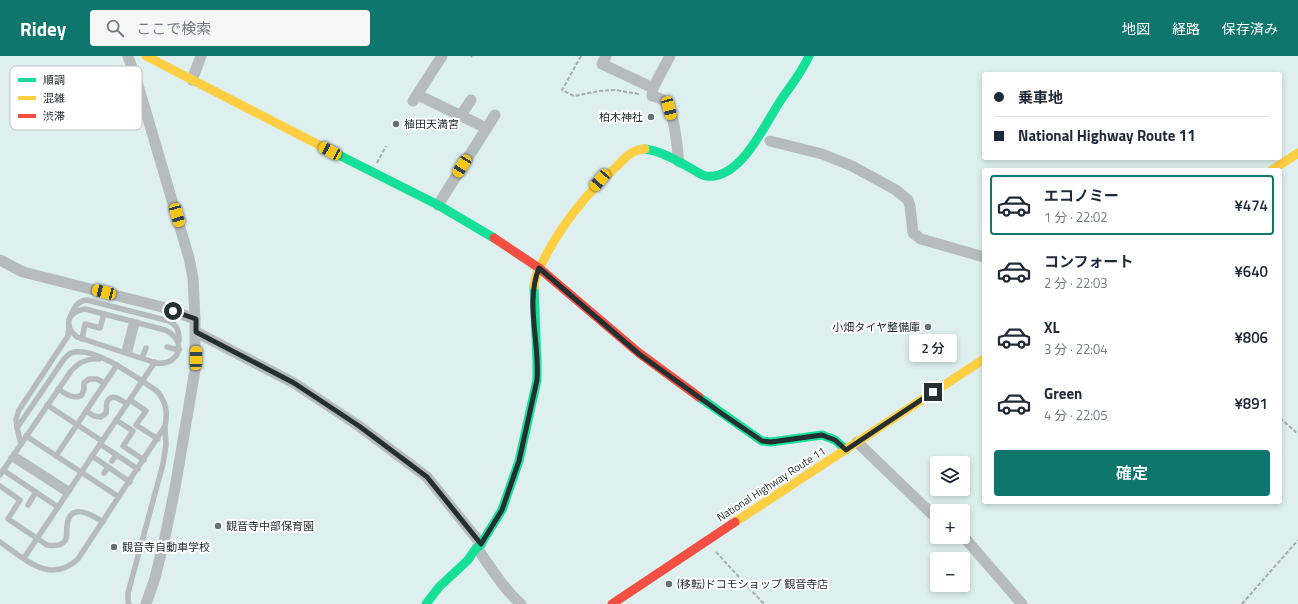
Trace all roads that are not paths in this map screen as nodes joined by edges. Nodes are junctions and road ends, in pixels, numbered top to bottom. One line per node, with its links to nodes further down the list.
1 (128, 56): 8 (street)
2 (146, 56): 9 (main road)
3 (201, 56): 9 (street)
4 (442, 56): 13 (street)
5 (606, 56): 10 (street)
6 (670, 56): 10 (street)
7 (809, 56): 18 (main road)
8 (131, 66)
9 (192, 80): 20 (main road)
10 (653, 92): 18 (street)
11 (142, 99): 25 (street)
12 (471, 100): 13 (street)
13 (461, 115): 15 (street)
14 (495, 115): 15 (street)
15 (486, 128): 20 (street)
16 (770, 141): 21 (street)
17 (1298, 153): 19 (main road)
18 (679, 162): 23 (main road)
19 (1275, 168)
20 (438, 205): 23 (main road)
21 (982, 256)
22 (0, 260): 25 (street)
23 (539, 268): 54 (main road); 78 (main road)
24 (104, 314): 26 (lane); 27 (lane); 29 (lane)
25 (196, 319): 28 (street)
26 (69, 322): 29 (lane); 32 (lane); 48 (lane)
27 (135, 322): 32 (lane); 33 (lane)
28 (196, 332): 78 (street); 81 (street)
29 (82, 339): 33 (lane)
30 (167, 347): 32 (lane)
31 (146, 348): 34 (lane)
32 (179, 350): 37 (lane)
33 (126, 353): 34 (lane)
34 (142, 358): 37 (lane)
35 (982, 360): 52 (main road, National Highway Route 11)
36 (109, 361): 38 (lane); 41 (lane); 48 (lane)
37 (155, 362): 39 (lane)
38 (117, 365): 39 (lane); 40 (lane)
39 (142, 381): 42 (lane); 47 (lane)
40 (104, 384): 41 (lane); 44 (lane)
41 (58, 389): 43 (lane)
42 (128, 402): 44 (lane); 45 (lane); 50 (lane)
43 (47, 405): 46 (lane); 49 (lane)
44 (86, 411): 46 (lane)
45 (116, 420): 51 (lane); 59 (lane)
46 (77, 425): 51 (lane); 57 (lane)
47 (165, 426): 50 (lane); 80 (lane)
48 (17, 428): 53 (lane)
49 (26, 436): 53 (lane); 57 (lane)
50 (158, 439): 59 (lane)
51 (101, 442): 55 (lane); 58 (lane)
52 (858, 442): 54 (main road, National Highway Route 11); 73 (street)
53 (21, 444): 56 (lane)
54 (846, 450): 84 (main road, National Highway Route 11)
55 (116, 455): 60 (lane); 62 (lane)
56 (13, 456): 64 (lane); 69 (lane)
57 (56, 456): 63 (lane)
58 (92, 456): 61 (lane); 63 (lane)
59 (144, 460): 62 (lane)
60 (112, 461)
61 (108, 467): 65 (lane); 66 (lane)
62 (138, 469): 66 (lane)
63 (82, 472): 69 (lane); 70 (lane)
64 (2, 473): 68 (lane)
65 (104, 473)
66 (130, 482): 70 (lane)
67 (0, 486): 75 (lane)
68 (36, 492): 71 (lane); 72 (lane)
69 (68, 492): 72 (lane)
70 (119, 497): 74 (lane)
71 (28, 505)
72 (58, 507): 75 (lane)
73 (930, 512)
74 (102, 522): 75 (lane); 79 (lane)
75 (37, 539): 79 (lane)
76 (0, 542): 79 (lane)
77 (970, 544): 85 (street)
78 (479, 546): 82 (main road); 83 (street)
79 (24, 558)
80 (129, 604)
81 (146, 604)
82 (426, 604)
83 (521, 604)
84 (612, 604)
85 (1022, 604)

